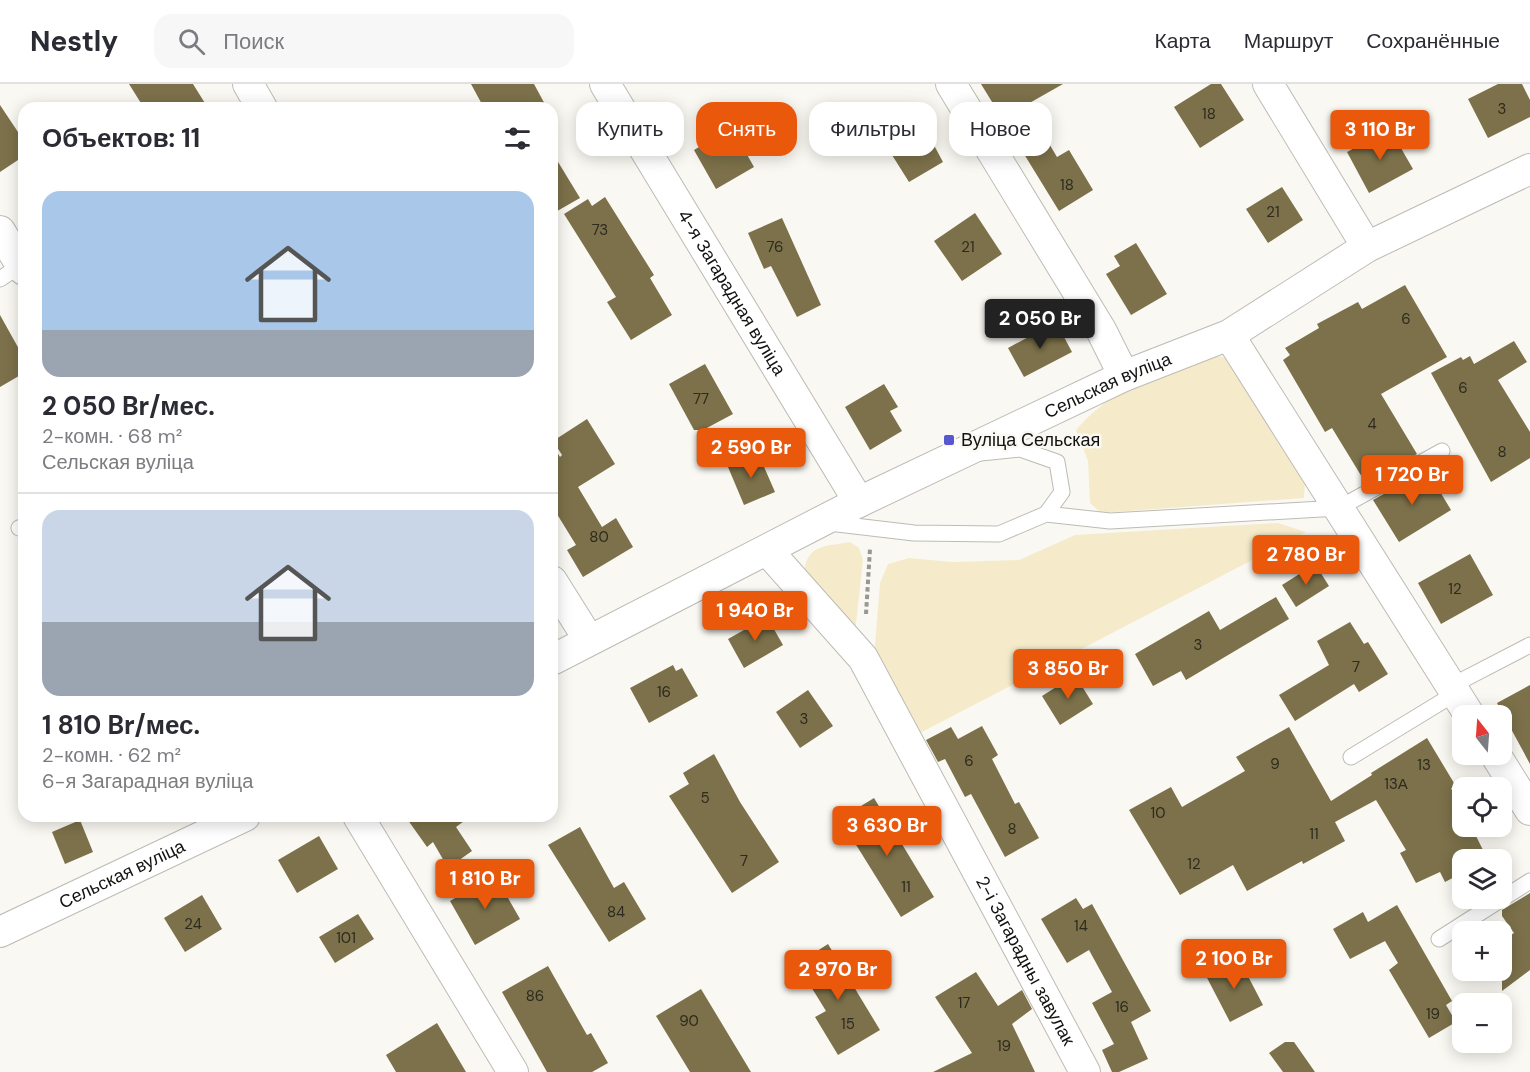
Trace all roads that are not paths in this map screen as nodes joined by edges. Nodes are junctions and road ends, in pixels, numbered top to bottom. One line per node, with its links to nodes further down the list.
1 (248, 84): 5 (street)
2 (605, 84): 16 (street, 4-я Загарадная вуліца)
3 (951, 84): 11 (street)
4 (1268, 84): 8 (street)
5 (258, 102)
6 (1530, 170): 8 (street, Сельская вуліца)
7 (0, 231): 9 (street)
8 (1367, 247): 10 (street, Сельская вуліца)
9 (15, 271)
10 (1229, 335): 11 (street, Сельская вуліца); 14 (street)
11 (1124, 376): 13 (street, Сельская вуліца)
12 (1443, 451): 14 (lane)
13 (958, 456): 15 (lane); 16 (street, Сельская вуліца)
14 (1339, 508): 15 (lane); 22 (street)
15 (1046, 514): 16 (lane)
16 (865, 515): 17 (street, Сельская вуліца)
17 (767, 550): 19 (street, Сельская вуліца); 32 (street, 2-і Загарадны завулак)
18 (558, 590): 19 (street)
19 (590, 640): 21 (street, Сельская вуліца)
20 (1530, 645): 22 (lane)
21 (558, 657)
22 (1459, 698): 23 (lane)
23 (1351, 757)
24 (1502, 765): 25 (street)
25 (1530, 810)
26 (232, 822): 29 (street, Сельская вуліца)
27 (362, 822): 31 (street)
28 (1530, 881): 30 (lane)
29 (0, 932)
30 (1439, 939)
31 (513, 1072)
32 (1085, 1072)

